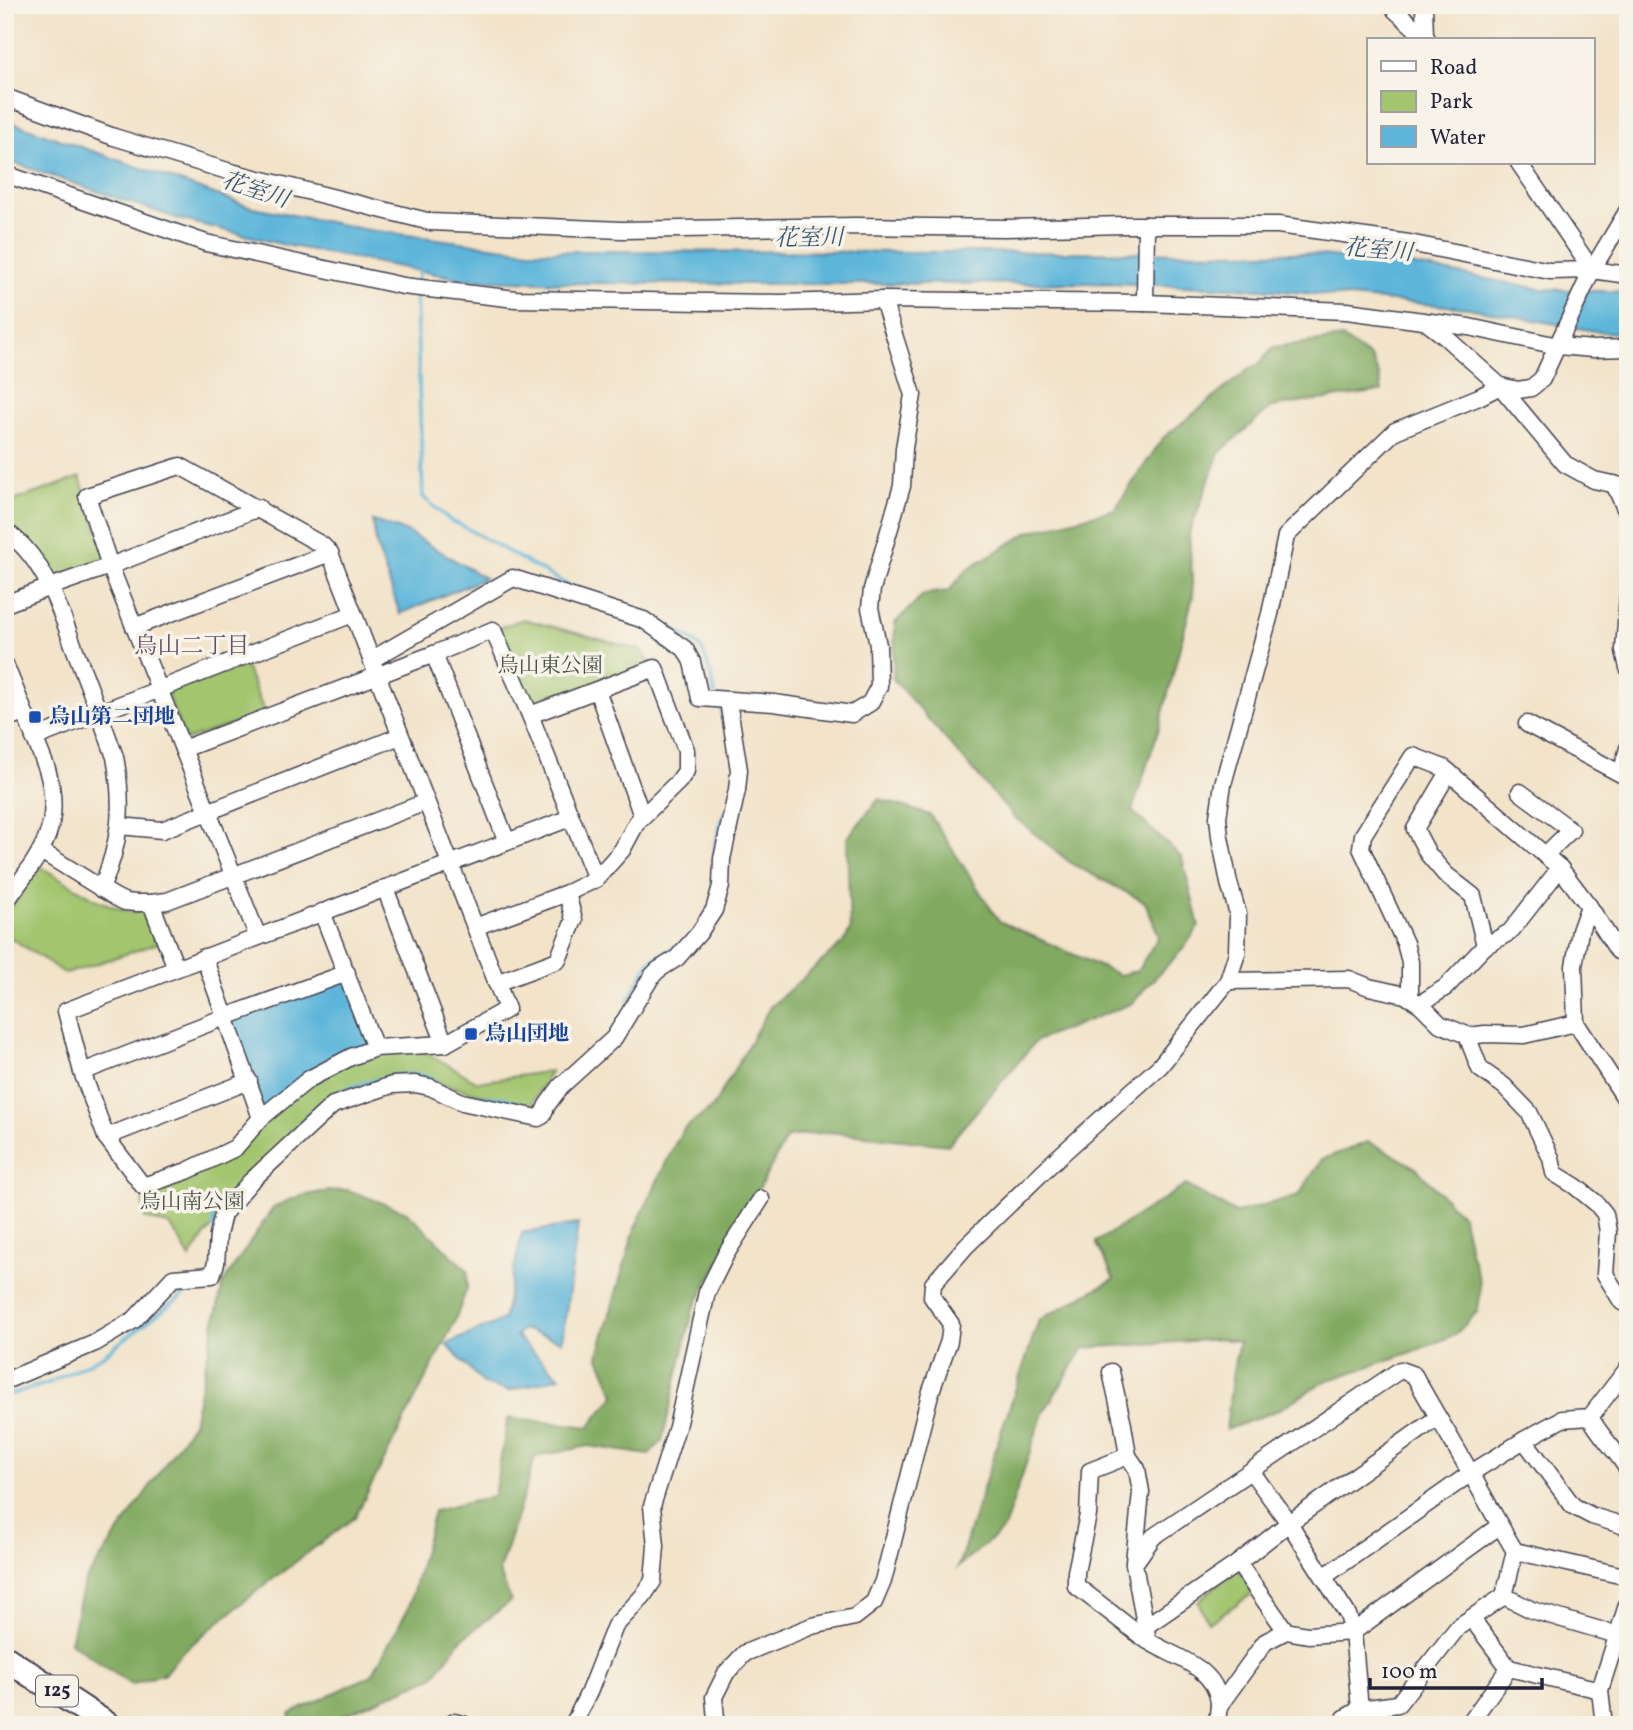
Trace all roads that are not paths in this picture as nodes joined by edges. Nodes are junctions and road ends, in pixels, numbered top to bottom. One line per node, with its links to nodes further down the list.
1 (1395, 5): 3 (street)
2 (1424, 5): 4 (street)
3 (1426, 38)
4 (1427, 38)
5 (5, 97): 9 (street)
6 (1520, 164): 11 (street)
7 (5, 174): 12 (street)
8 (1628, 210): 11 (street)
9 (1146, 225): 11 (street); 13 (street)
10 (1628, 275): 11 (street)
11 (1590, 276): 15 (street)
12 (883, 300): 13 (street); 36 (street)
13 (1145, 303): 14 (street)
14 (1424, 320): 15 (street); 17 (street)
15 (1560, 341): 16 (street); 17 (street)
16 (1628, 348)
17 (1500, 386): 18 (street); 74 (street)
18 (1621, 485): 20 (street)
19 (259, 509): 22 (street); 23 (street); 23 (street)
20 (1628, 515)
21 (5, 531): 24 (street)
22 (330, 553): 27 (street); 28 (street)
23 (110, 566): 24 (street); 28 (street)
24 (50, 587): 26 (street); 38 (street)
25 (1628, 596): 32 (street)
26 (5, 604)
27 (353, 614): 30 (street); 34 (street)
28 (134, 627): 34 (street)
29 (434, 654): 33 (street); 39 (street); 53 (street)
30 (371, 660): 33 (street); 36 (street)
31 (5, 664): 37 (street)
32 (1628, 668)
33 (377, 676): 42 (street); 45 (street)
34 (159, 690): 38 (street); 45 (street)
35 (597, 690): 39 (street); 50 (street); 50 (street)
36 (727, 701): 91 (street)
37 (24, 712): 40 (street); 43 (street)
38 (99, 713): 43 (street); 52 (street)
39 (530, 715): 51 (street)
40 (5, 719)
41 (1527, 724): 44 (street)
42 (400, 736): 48 (street); 49 (street)
43 (34, 738): 54 (street)
44 (1628, 748)
45 (183, 749): 49 (street)
46 (1449, 772): 55 (street); 69 (street); 76 (street)
47 (1520, 792): 55 (street)
48 (426, 802): 56 (street); 58 (street)
49 (208, 811): 52 (street); 58 (street)
50 (642, 816): 59 (street)
51 (570, 818): 53 (street); 59 (street)
52 (120, 826): 60 (street)
53 (507, 842): 56 (street)
54 (41, 851): 60 (street); 63 (street)
55 (1545, 855): 57 (street)
56 (450, 864): 61 (street); 67 (street)
57 (1560, 868): 65 (street); 69 (street)
58 (233, 876): 64 (street); 68 (street)
59 (596, 879): 62 (street)
60 (101, 888): 64 (street)
61 (385, 888): 66 (street); 80 (street)
62 (567, 893): 67 (street); 75 (street)
63 (5, 903)
64 (151, 903): 72 (street)
65 (1589, 906): 70 (street); 78 (street)
66 (322, 912): 68 (street); 73 (street)
67 (475, 927): 75 (street)
68 (258, 937): 71 (street)
69 (1485, 946): 76 (street)
70 (1628, 946)
71 (204, 957): 72 (street); 77 (street)
72 (176, 968): 82 (street)
73 (347, 973): 77 (street); 81 (street)
74 (1228, 981): 76 (street); 126 (street)
75 (496, 983): 80 (street)
76 (1415, 1001): 79 (street)
77 (225, 1017): 82 (street); 83 (street)
78 (1576, 1023): 79 (street); 84 (street)
79 (1469, 1036): 88 (street)
80 (444, 1044): 81 (street)
81 (375, 1048): 85 (street)
82 (82, 1072): 86 (street)
83 (249, 1080): 85 (street); 86 (street)
84 (1628, 1103)
85 (261, 1118): 86 (street)
86 (106, 1138)
87 (761, 1199): 125 (street)
88 (1628, 1305)
89 (1111, 1372): 95 (street)
90 (1625, 1377): 92 (street)
91 (5, 1381)
92 (1590, 1417): 94 (street); 96 (street)
93 (1437, 1418): 97 (street); 98 (street); 99 (street)
94 (1524, 1440): 98 (street); 101 (street)
95 (1128, 1456): 104 (street); 113 (street)
96 (1628, 1470)
97 (1251, 1471): 99 (street); 104 (street)
98 (1471, 1473): 100 (street); 105 (street)
99 (1289, 1523): 103 (street); 105 (street)
100 (1499, 1526): 102 (street); 112 (street)
101 (1628, 1527)
102 (1515, 1551): 106 (street); 107 (street)
103 (1238, 1563): 111 (street); 113 (street)
104 (1134, 1564): 113 (street)
105 (1325, 1576): 112 (street)
106 (1628, 1577)
107 (1504, 1596): 109 (street); 110 (street)
108 (1628, 1602): 110 (street)
109 (1472, 1619): 115 (street); 119 (street)
110 (1622, 1625): 117 (street)
111 (1286, 1631): 112 (street); 118 (street)
112 (1353, 1632): 119 (street)
113 (1147, 1633): 118 (street)
114 (5, 1658): 122 (highway, 125)
115 (1508, 1668): 117 (street); 120 (street)
116 (5, 1677): 121 (highway, 125)
117 (1600, 1690): 129 (street)
118 (1219, 1706): 127 (street)
119 (1360, 1709): 128 (street)
120 (1473, 1723)
121 (80, 1725)
122 (108, 1725)
123 (451, 1725): 124 (street)
124 (465, 1725)
125 (573, 1725)
126 (719, 1725)
127 (1217, 1725)
128 (1345, 1725)
129 (1604, 1725)

